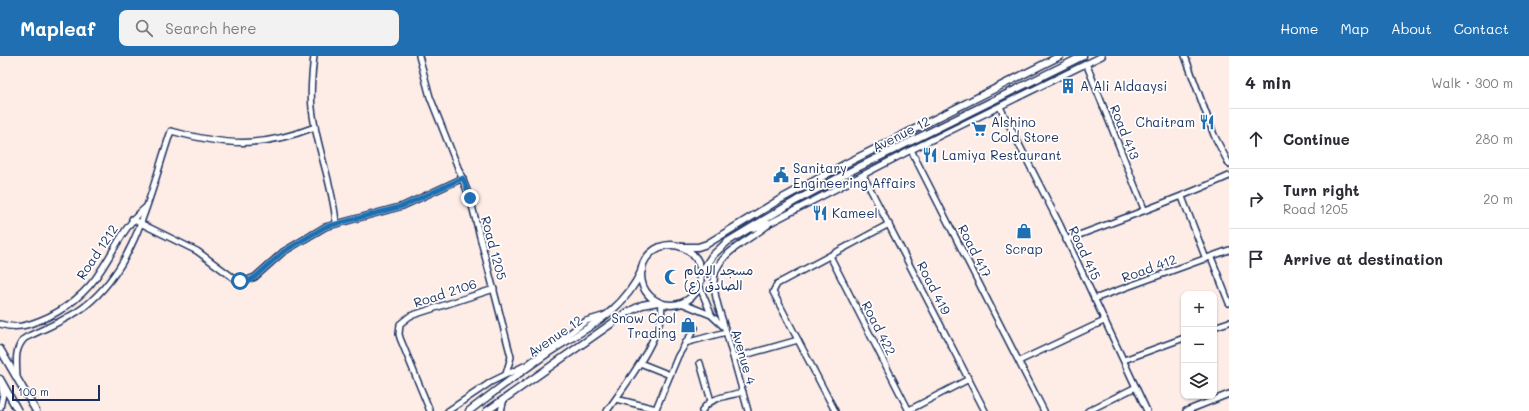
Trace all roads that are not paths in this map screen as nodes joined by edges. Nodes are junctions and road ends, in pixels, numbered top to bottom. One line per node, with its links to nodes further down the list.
1 (314, 56): 9 (street)
2 (419, 56): 14 (street, Road 1205)
3 (1060, 56): 25 (street, Avenue 12)
4 (1083, 56): 23 (street, Avenue 12)
5 (1102, 56): 7 (street)
6 (1185, 56): 11 (street)
7 (1086, 63): 8 (street); 17 (street, Road 413)
8 (1000, 107): 10 (street); 24 (street, Road 415)
9 (315, 127): 16 (street, Road 1212); 20 (street)
10 (911, 150): 12 (street); 52 (street, Road 417)
11 (1229, 164)
12 (863, 175): 19 (street); 22 (street, Road 419)
13 (1229, 176): 15 (street)
14 (463, 178): 20 (street); 32 (street, Road 1205)
15 (1182, 197): 17 (street); 28 (street)
16 (145, 208): 18 (street, Road 1212); 21 (street, Road 1212)
17 (1144, 209): 24 (street)
18 (132, 220): 21 (street); 41 (street, Road 1212)
19 (772, 222): 23 (street); 44 (street)
20 (336, 223): 21 (street)
21 (141, 224): 60 (street, Road 1212)
22 (889, 224): 27 (street); 59 (street, Road 419)
23 (747, 230): 30 (street, Avenue 12)
24 (1066, 240): 33 (street, Road 415)
25 (682, 247): 29 (street); 30 (street)
26 (1229, 250): 28 (street, Road 412)
27 (830, 256): 46 (street); 80 (street, Road 422)
28 (1208, 258): 33 (street, Road 412); 36 (street)
29 (642, 270): 34 (street); 37 (street, Avenue 12)
30 (701, 273): 31 (street)
31 (699, 285): 35 (street); 38 (street, Avenue 4)
32 (494, 289): 49 (street, Road 1205); 68 (street, Road 2106)
33 (1094, 299): 39 (street, Road 415)
34 (660, 302): 35 (street); 53 (street); 64 (street, Avenue 12)
35 (681, 303): 38 (street, Avenue 4)
36 (1229, 303)
37 (609, 314): 55 (street); 73 (street, Avenue 12)
38 (711, 314): 44 (street, Avenue 4)
39 (1104, 321): 51 (street, Road 415); 52 (street)
40 (1229, 322): 42 (street)
41 (0, 324)
42 (1217, 326)
43 (695, 328): 47 (street)
44 (725, 330): 47 (street); 50 (street, Avenue 4)
45 (1181, 339): 51 (street)
46 (798, 340): 50 (street); 79 (street)
47 (685, 343): 57 (street)
48 (0, 349): 60 (street)
49 (511, 357): 55 (street); 56 (street)
50 (734, 358): 62 (street, Avenue 4)
51 (1124, 360): 61 (street, Road 415)
52 (1018, 361): 82 (street, Road 417)
53 (640, 363): 57 (street); 65 (street)
54 (700, 363): 66 (street)
55 (522, 367): 56 (street)
56 (506, 374): 72 (street)
57 (670, 375): 69 (street)
58 (0, 379): 67 (street); 70 (street)
59 (968, 379): 80 (street); 81 (street, Road 419)
60 (18, 380): 71 (street)
61 (1136, 387): 83 (street); 84 (street, Road 415)
62 (743, 392): 66 (street); 78 (street, Avenue 4)
63 (1229, 394): 85 (street)
64 (505, 397): 74 (street, Avenue 12); 75 (street)
65 (616, 399): 69 (street); 76 (street)
66 (711, 401): 77 (street)
67 (0, 408)
68 (431, 410)
69 (656, 410)
70 (18, 411)
71 (36, 411)
72 (448, 411)
73 (469, 411)
74 (487, 411)
75 (501, 411)
76 (607, 411)
77 (702, 411)
78 (748, 411)
79 (835, 411)
80 (909, 411)
81 (985, 411)
82 (1044, 411)
83 (1088, 411)
84 (1147, 411)
85 (1186, 411)

